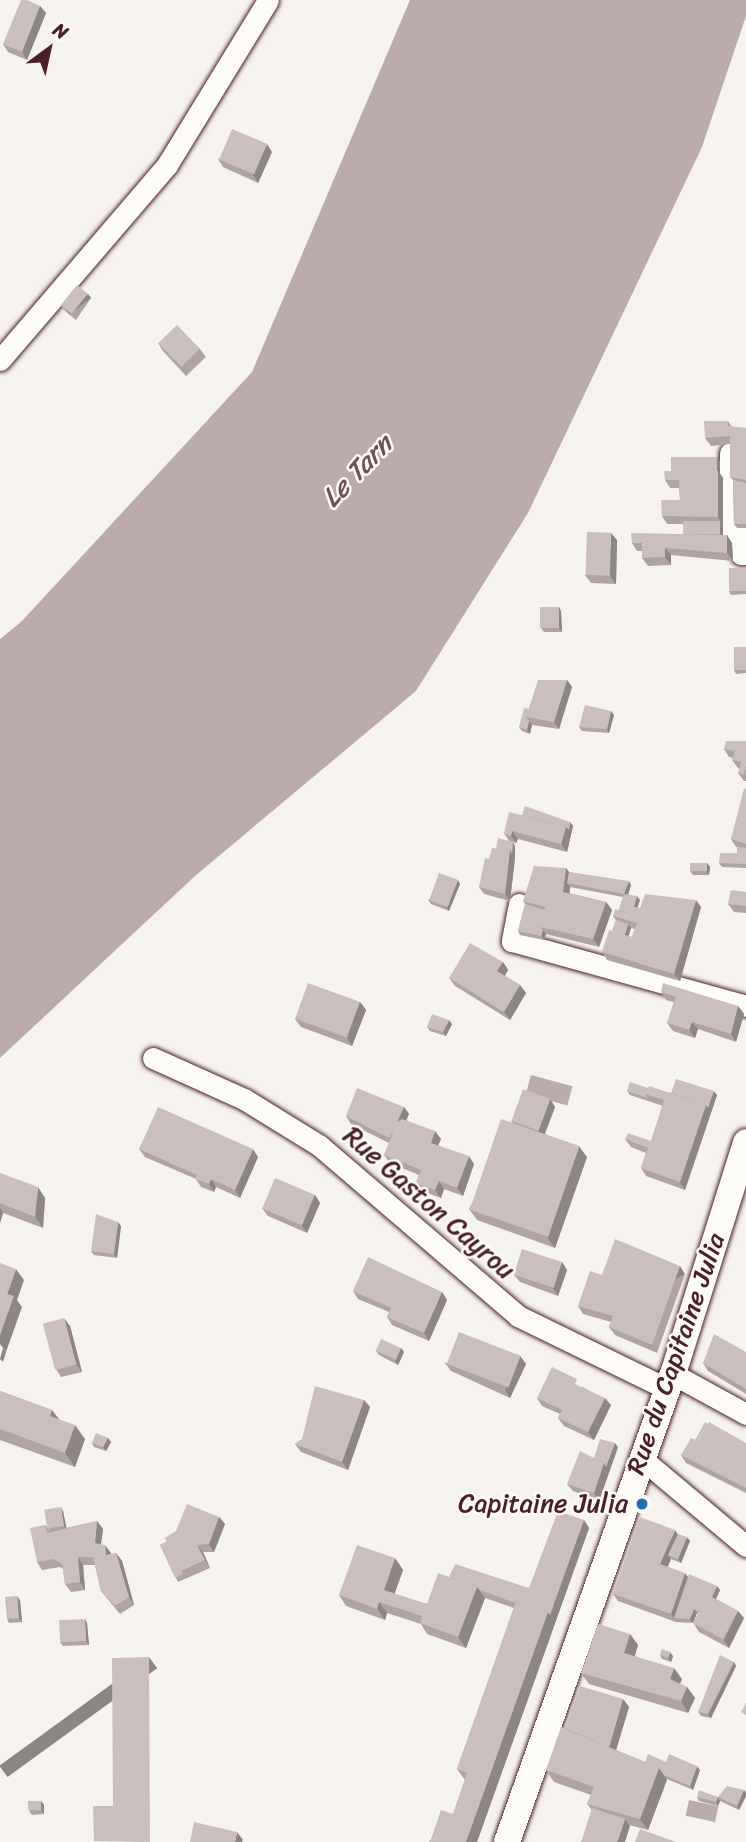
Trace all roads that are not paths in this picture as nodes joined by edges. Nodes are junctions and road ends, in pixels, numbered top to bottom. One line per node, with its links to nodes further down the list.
1 (268, 0): 2 (street)
2 (0, 360)
3 (730, 453): 4 (street)
4 (746, 555)
5 (519, 904): 6 (street)
6 (746, 1006)
7 (153, 1058): 9 (street, Rue Gaston Cayrou)
8 (746, 1142): 9 (street, Rue du Capitaine Julia)
9 (670, 1381): 10 (street, Rue Gaston Cayrou); 11 (street, Rue du Capitaine Julia)
10 (746, 1414)
11 (642, 1458): 12 (street); 13 (street, Rue du Capitaine Julia)
12 (746, 1546)
13 (507, 1842)

